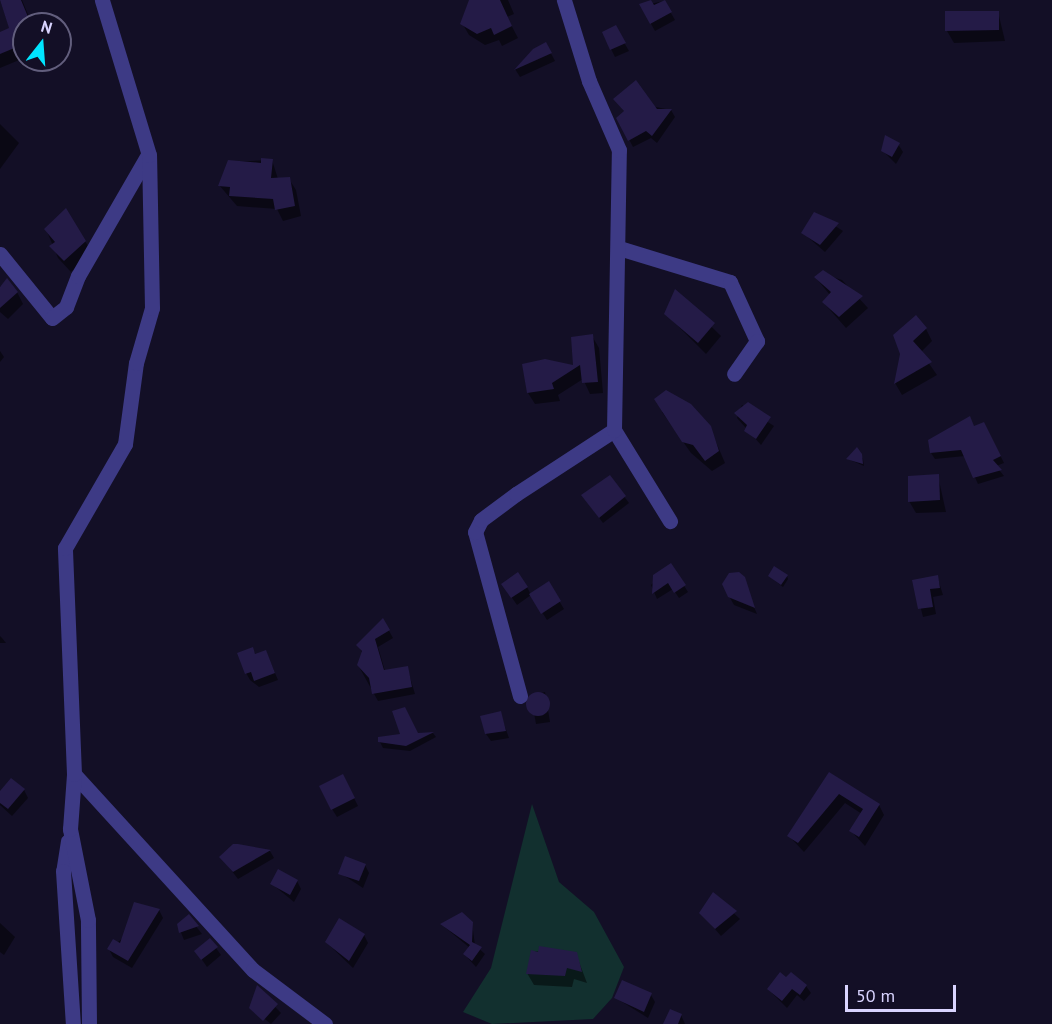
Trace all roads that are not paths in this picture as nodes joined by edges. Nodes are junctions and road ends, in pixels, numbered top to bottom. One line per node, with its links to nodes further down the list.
1 (102, 0): 3 (street)
2 (564, 0): 4 (street)
3 (149, 155): 5 (street); 10 (street)
4 (619, 248): 6 (street); 7 (street)
5 (0, 254)
6 (734, 374)
7 (614, 430): 8 (street); 9 (street)
8 (670, 521)
9 (520, 696)
10 (74, 774): 11 (street); 14 (street)
11 (70, 829): 12 (street); 13 (street)
12 (73, 1024)
13 (89, 1024)
14 (325, 1024)

